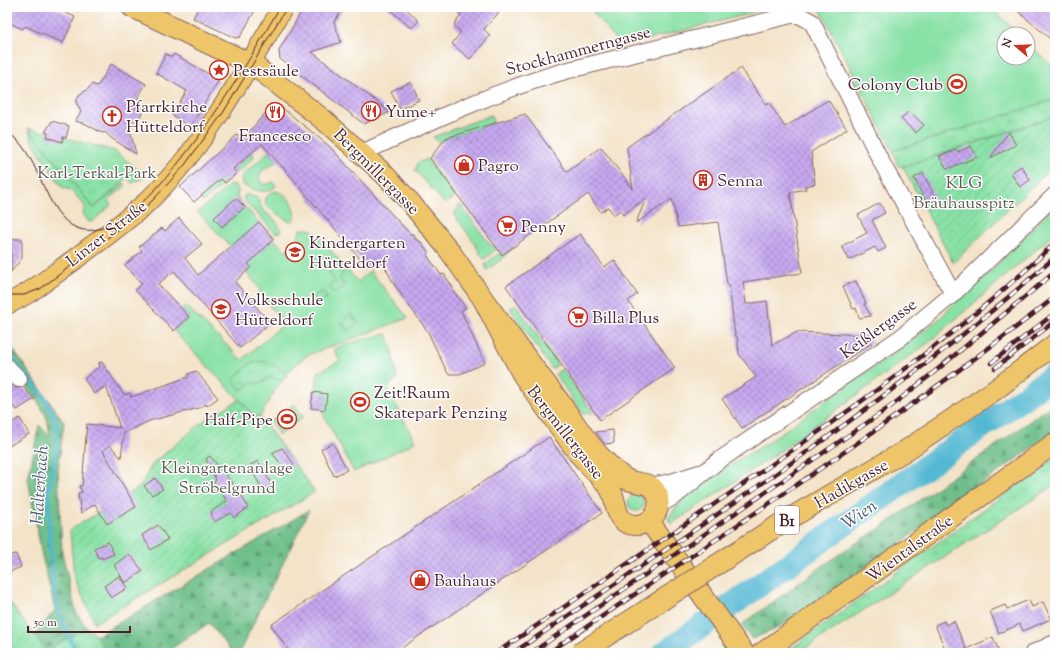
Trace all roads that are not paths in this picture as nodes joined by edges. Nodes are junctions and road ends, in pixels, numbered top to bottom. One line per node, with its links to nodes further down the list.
1 (132, 7): 3 (main road, Bergmillergasse)
2 (283, 7): 3 (main road, Linzer Straße)
3 (250, 63): 4 (main road, Bergmillergasse); 8 (main road, Linzer Straße)
4 (362, 153): 6 (street, Stockhammerngasse); 7 (main road, Bergmillergasse)
5 (1055, 195): 6 (street, Keißlergasse)
6 (953, 294): 13 (street, Keißlergasse)
7 (483, 300): 14 (main road, Bergmillergasse); 15 (main road, Bergmillergasse)
8 (7, 304)
9 (1055, 344): 19 (main road, Hadikgasse / B1, bridge)
10 (7, 367): 11 (street)
11 (19, 379)
12 (1055, 443): 20 (main road, Wientalstraße)
13 (706, 470): 14 (street, Keißlergasse); 16 (street, Keißlergasse)
14 (641, 484): 15 (main road, Bergmillergasse); 16 (main road)
15 (615, 501): 16 (main road, Bergmillergasse)
16 (654, 513): 18 (main road)
17 (1055, 643): 21 (street)
18 (743, 651)
19 (580, 653)
20 (762, 653)
21 (1033, 653)

